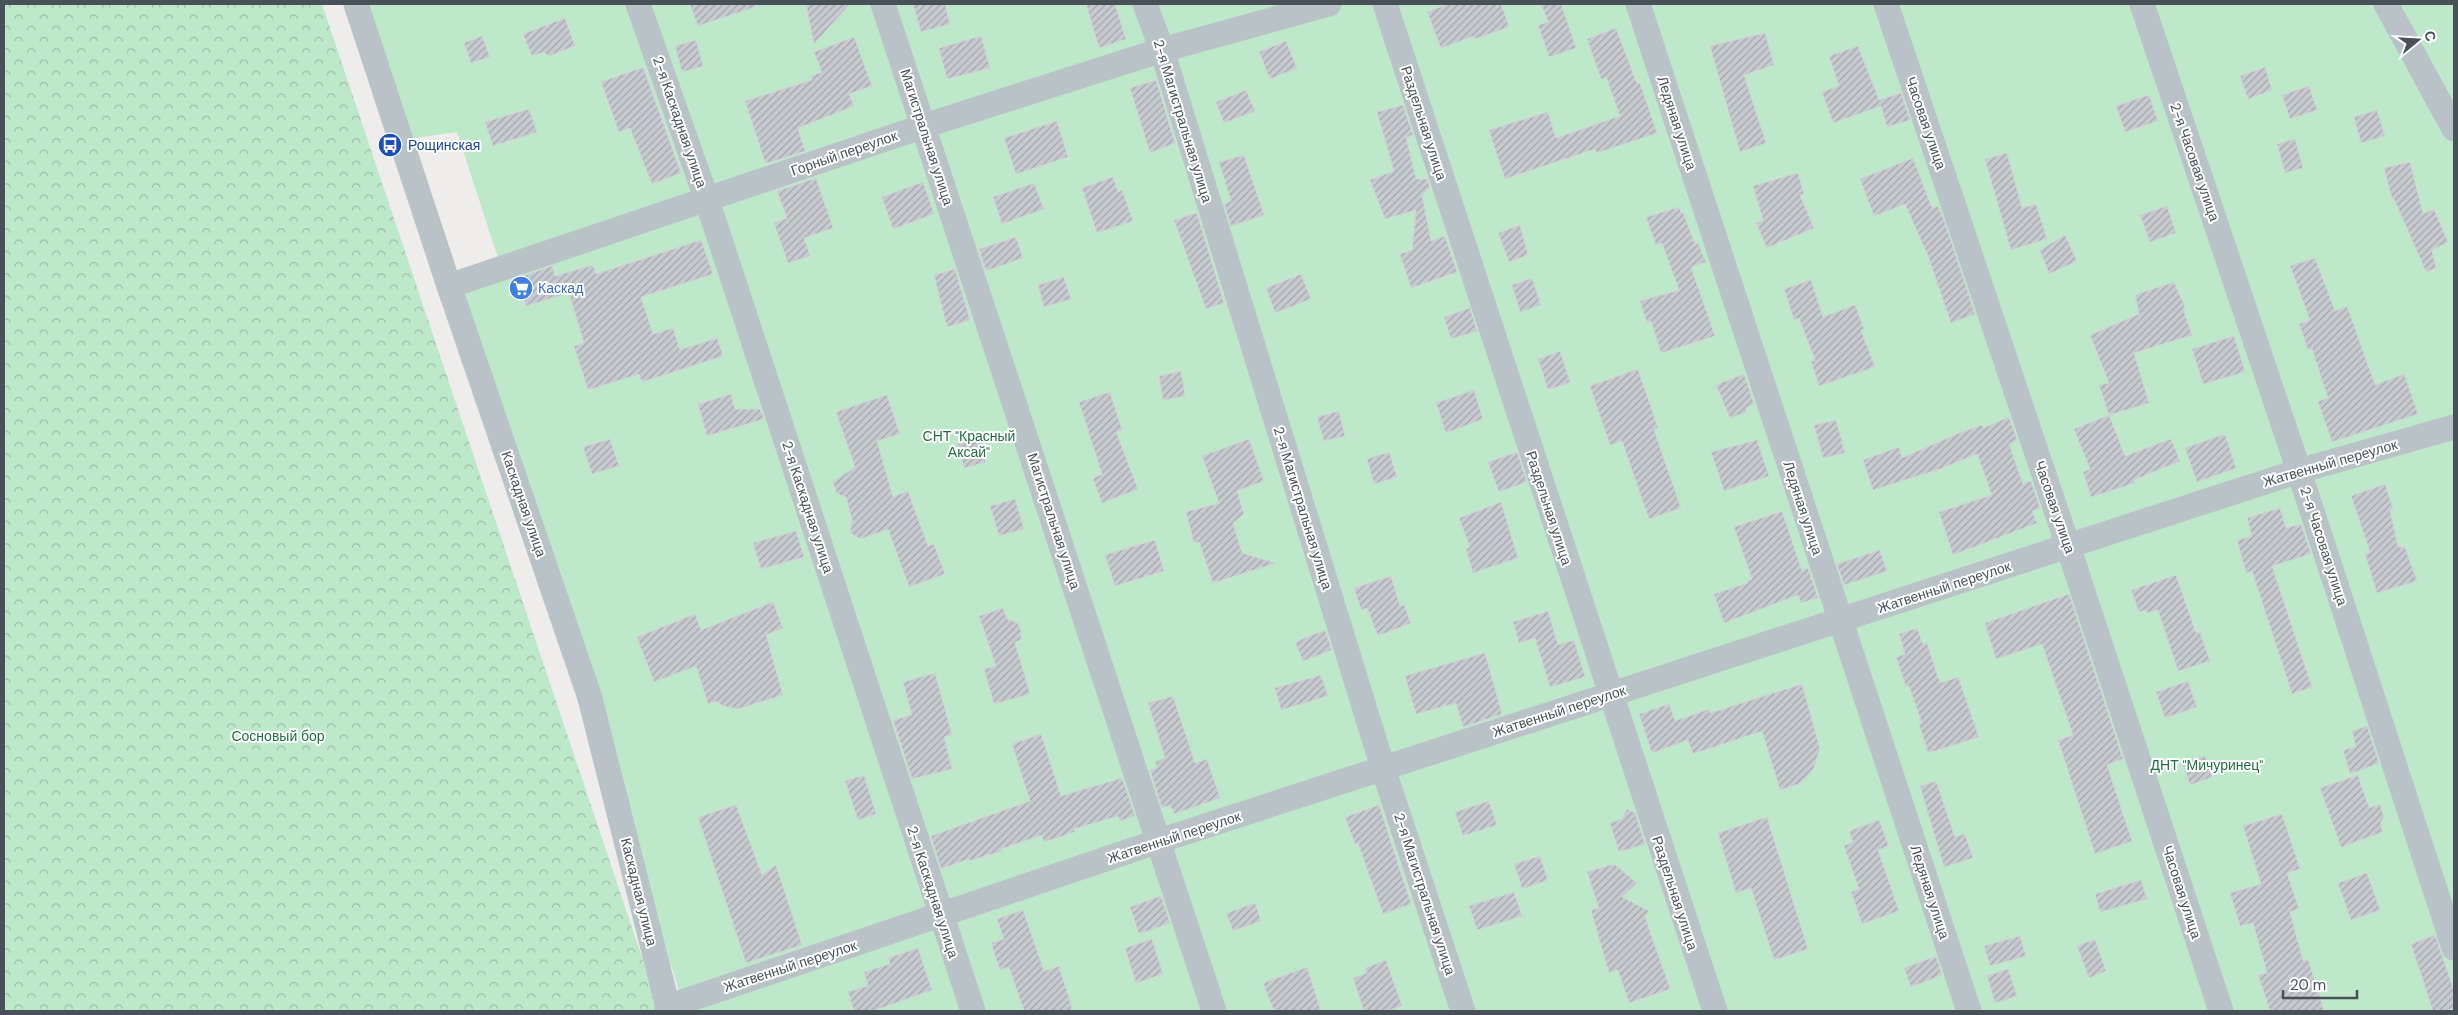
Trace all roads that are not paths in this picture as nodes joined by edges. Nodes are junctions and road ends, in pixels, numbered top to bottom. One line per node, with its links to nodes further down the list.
1 (356, 4): 15 (street, Каскадная улица)
2 (638, 4): 14 (street, 2-я Каскадная улица)
3 (883, 4): 12 (street, Магистральная улица)
4 (1145, 4): 11 (street, 2-я Магистральная улица)
5 (1329, 4): 11 (street, Горный переулок)
6 (1386, 4): 20 (street, Раздельная улица)
7 (1638, 4): 19 (street, Ледяная улица)
8 (1886, 4): 18 (street, Часовая улица)
9 (2142, 4): 17 (street, 2-я Часовая улица)
10 (2386, 4): 13 (street)
11 (1162, 50): 12 (street, Горный переулок); 21 (street, 2-я Магистральная улица)
12 (924, 126): 14 (street, Горный переулок); 22 (street, Магистральная улица)
13 (2454, 130)
14 (707, 200): 15 (street, Горный переулок); 23 (street, 2-я Каскадная улица)
15 (449, 286): 25 (street, Каскадная улица)
16 (2454, 427): 17 (street, Жатвенный переулок)
17 (2299, 471): 18 (street, Жатвенный переулок); 24 (street, 2-я Часовая улица)
18 (2068, 546): 19 (street, Жатвенный переулок); 31 (street, Часовая улица)
19 (1841, 621): 20 (street, Жатвенный переулок); 30 (street, Ледяная улица)
20 (1610, 695): 21 (street, Жатвенный переулок); 29 (street, Раздельная улица)
21 (1383, 768): 22 (street, Жатвенный переулок); 28 (street, 2-я Магистральная улица)
22 (1159, 841): 23 (street, Жатвенный переулок); 27 (street, Магистральная улица)
23 (941, 915): 25 (street, Жатвенный переулок); 26 (street, 2-я Каскадная улица)
24 (2454, 948)
25 (668, 1009)
26 (973, 1011)
27 (1214, 1011)
28 (1463, 1011)
29 (1714, 1011)
30 (1969, 1011)
31 (2221, 1011)

